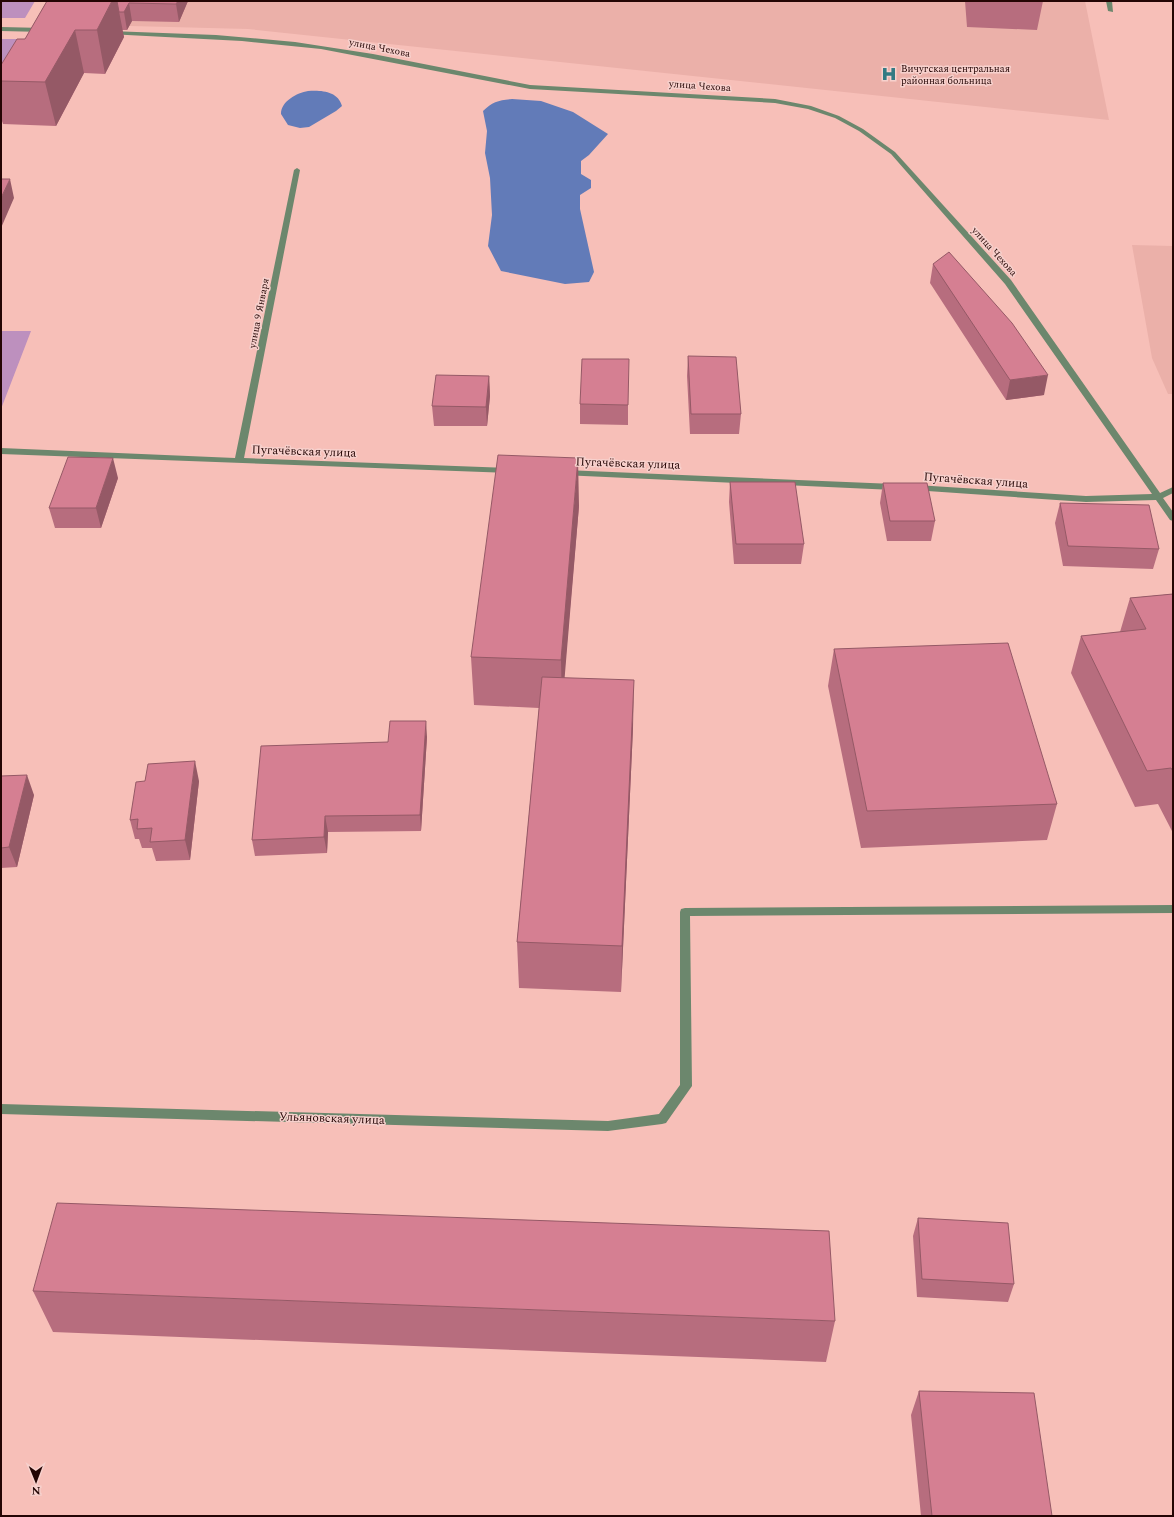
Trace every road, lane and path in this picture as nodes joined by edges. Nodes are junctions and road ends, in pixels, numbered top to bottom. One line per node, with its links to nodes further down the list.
1 (1109, 1): 2 (street)
2 (1110, 11)
3 (1, 29): 4 (street)
4 (52, 31)
5 (106, 32): 12 (street, улица Чехова)
6 (297, 170): 8 (street, улица 9 Января)
7 (1, 451): 8 (street, Пугачёвская улица)
8 (239, 460): 9 (street, Пугачёвская улица)
9 (522, 471)
10 (553, 472): 12 (street, Пугачёвская улица)
11 (1173, 490): 12 (street)
12 (1157, 497): 13 (street, улица Чехова)
13 (1173, 518)
14 (1173, 909): 15 (street, Ульяновская улица)
15 (1, 1109)

